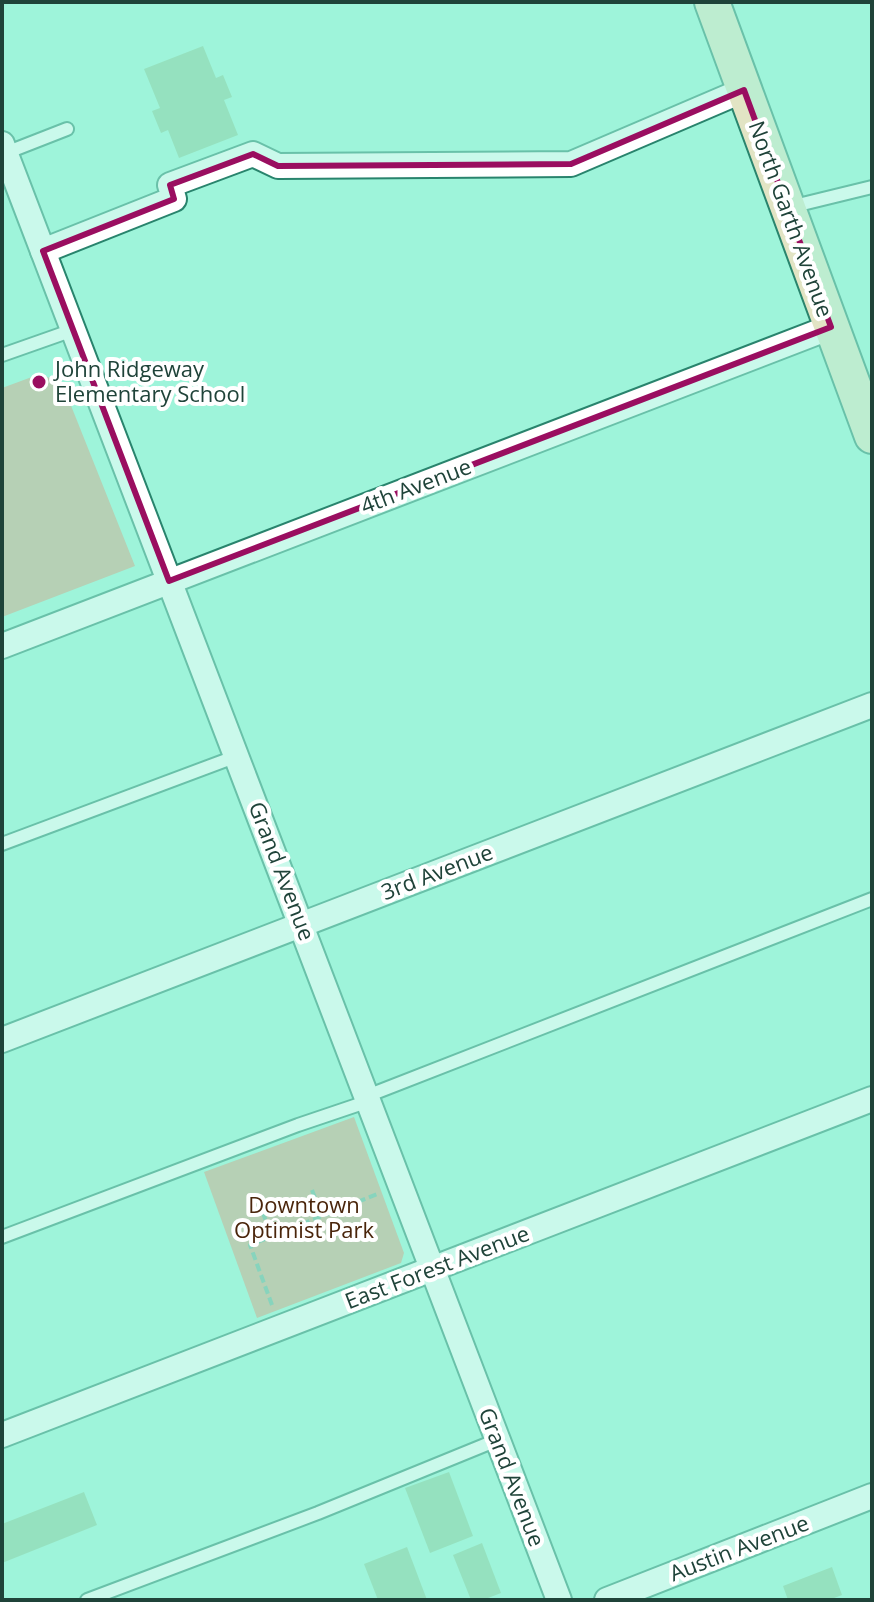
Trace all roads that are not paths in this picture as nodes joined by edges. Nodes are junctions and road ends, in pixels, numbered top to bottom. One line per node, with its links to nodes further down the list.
1 (712, 2): 2 (street, North Garth Avenue)
2 (744, 90): 6 (street, North Garth Avenue); 7 (street)
3 (67, 129): 4 (lane)
4 (3, 150): 7 (street, Grand Avenue)
5 (872, 187): 6 (lane)
6 (787, 208): 8 (street, North Garth Avenue)
7 (43, 251): 9 (street, Grand Avenue)
8 (831, 327): 11 (street, North Garth Avenue); 12 (street, 4th Avenue)
9 (73, 330): 10 (lane); 12 (street, Grand Avenue)
10 (2, 355)
11 (872, 436)
12 (169, 581): 13 (street, 4th Avenue); 15 (street, Grand Avenue)
13 (2, 646)
14 (872, 705): 18 (street, 3rd Avenue)
15 (237, 756): 16 (lane); 18 (street, Grand Avenue)
16 (2, 844)
17 (872, 899): 20 (lane)
18 (303, 924): 19 (street, 3rd Avenue); 20 (street, Grand Avenue)
19 (2, 1040)
20 (368, 1099): 22 (lane); 23 (street, Grand Avenue)
21 (872, 1099): 23 (street, East Forest Avenue)
22 (2, 1237)
23 (431, 1270): 24 (street, East Forest Avenue); 25 (street, Grand Avenue)
24 (2, 1435)
25 (497, 1440): 27 (lane); 28 (street, Grand Avenue)
26 (872, 1496): 29 (street, Austin Avenue)
27 (87, 1600)
28 (559, 1600)
29 (607, 1600)

